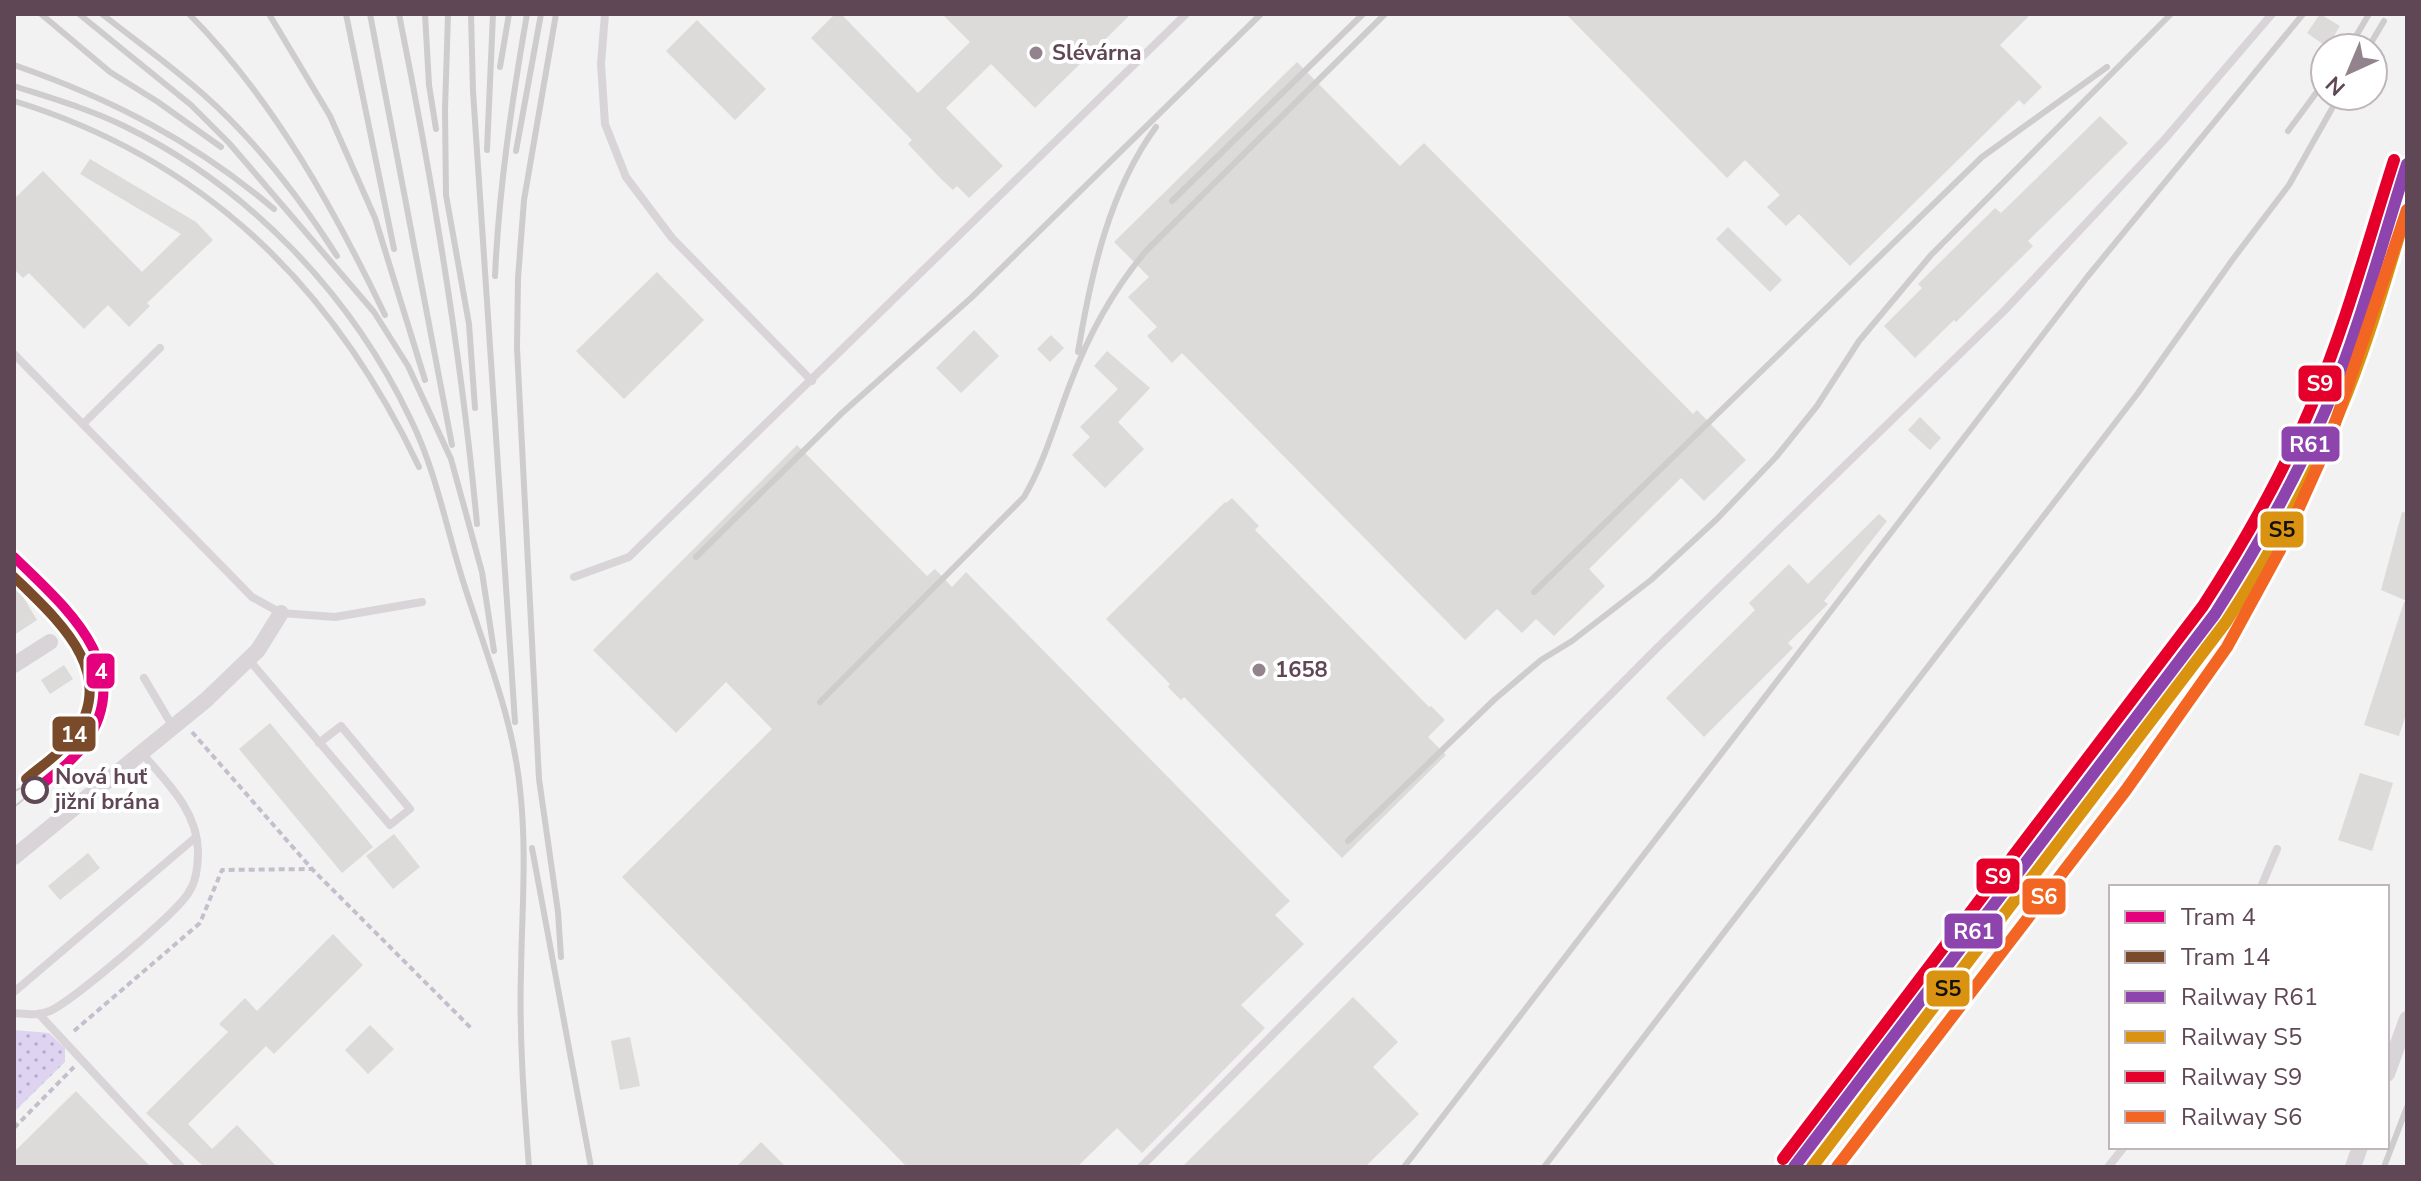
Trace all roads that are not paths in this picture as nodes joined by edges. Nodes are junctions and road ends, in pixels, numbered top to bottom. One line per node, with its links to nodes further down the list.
1 (605, 14): 6 (lane)
2 (1186, 14): 6 (lane)
3 (2272, 14): 29 (lane)
4 (160, 348): 7 (lane)
5 (14, 354): 7 (lane)
6 (812, 381): 8 (lane)
7 (83, 424): 10 (lane)
8 (574, 577)
9 (422, 602): 10 (lane)
10 (281, 613): 12 (street)
11 (50, 642): 13 (street)
12 (248, 659): 15 (street); 16 (lane)
13 (14, 665)
14 (144, 678): 15 (lane)
15 (177, 724): 17 (street)
16 (319, 743): 16 (lane)
17 (142, 753): 18 (lane); 20 (street)
18 (196, 837): 22 (lane); 24 (lane)
19 (2277, 849): 21 (lane)
20 (14, 857)
21 (2262, 885)
22 (14, 992)
23 (14, 1013): 24 (lane)
24 (39, 1014): 28 (lane)
25 (2407, 1019): 26 (street)
26 (2389, 1068)
27 (2122, 1149): 30 (lane)
28 (181, 1167)
29 (1141, 1167)
30 (2108, 1167)

